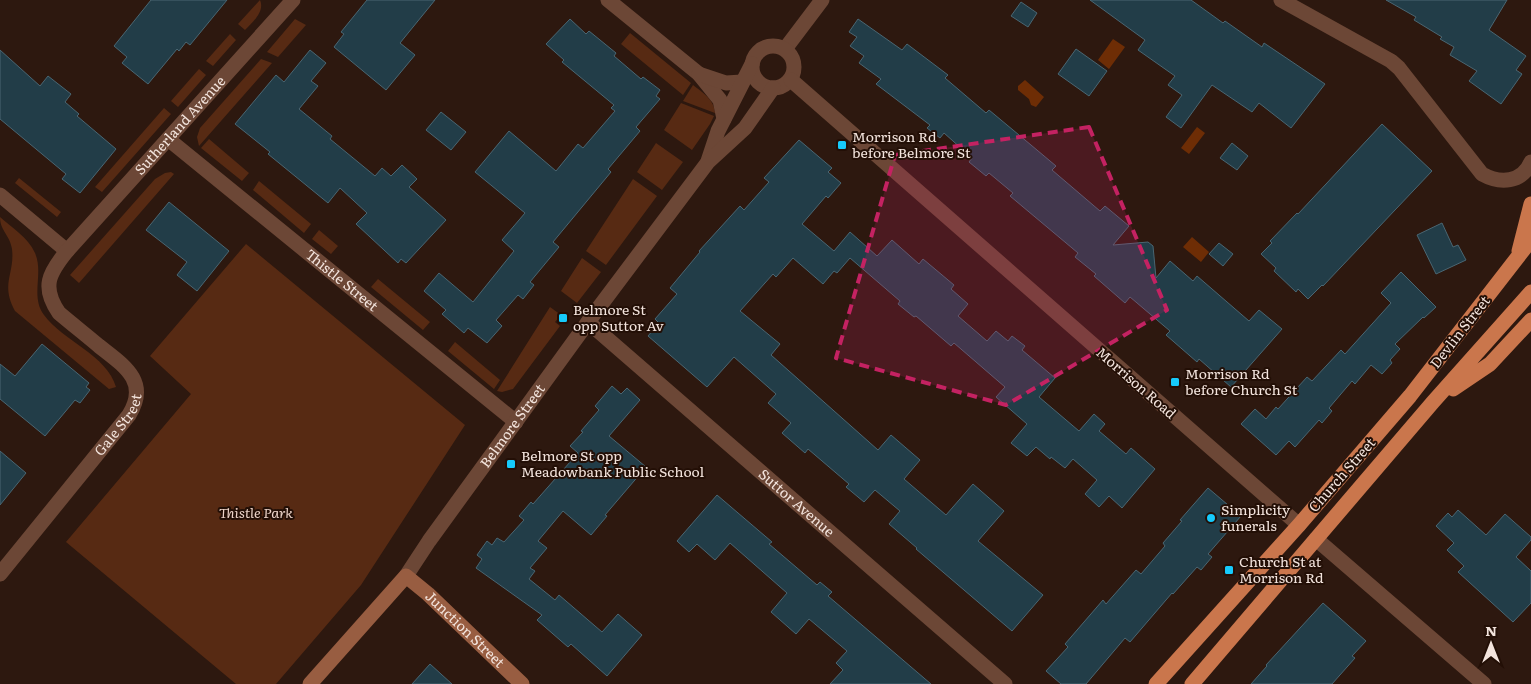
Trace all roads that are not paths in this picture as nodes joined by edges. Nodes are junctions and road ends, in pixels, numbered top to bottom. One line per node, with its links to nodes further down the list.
1 (608, 0): 7 (street)
2 (822, 0): 5 (street)
3 (1281, 0): 14 (street)
4 (289, 1): 12 (street, Sutherland Avenue)
5 (785, 49): 6 (street); 8 (street)
6 (752, 64): 9 (street, Belmore Street); 10 (street)
7 (700, 74): 9 (street); 11 (street)
8 (791, 80): 10 (street); 27 (street, Morrison Road)
9 (742, 82): 11 (street, Belmore Street)
10 (773, 88): 13 (street, Belmore Street)
11 (724, 119): 13 (street, Belmore Street)
12 (168, 140): 18 (street, Sutherland Avenue); 24 (street, Thistle Street)
13 (708, 162): 22 (street, Belmore Street)
14 (1531, 162)
15 (0, 195): 18 (street)
16 (1531, 204): 19 (highway)
17 (1531, 240): 19 (highway, Devlin Street)
18 (67, 252): 29 (street, Gale Street)
19 (1518, 258): 25 (highway, Devlin Street)
20 (1531, 292): 23 (highway, Devlin Street)
21 (1531, 320): 23 (highway)
22 (588, 322): 24 (street, Belmore Street); 33 (street, Suttor Avenue)
23 (1433, 402): 26 (highway, Devlin Street)
24 (516, 422): 30 (street, Belmore Street)
25 (1388, 422): 27 (highway, Church Street)
26 (1410, 429): 28 (highway, Church Street)
27 (1299, 525): 28 (highway, Morrison Road); 34 (highway, Church Street)
28 (1316, 539): 35 (highway, Church Street); 36 (street, Morrison Road)
29 (0, 574)
30 (406, 576): 31 (main road, Belmore Street); 32 (main road, Junction Street)
31 (310, 684)
32 (522, 684)
33 (1005, 684)
34 (1156, 684)
35 (1192, 684)
36 (1484, 684)

